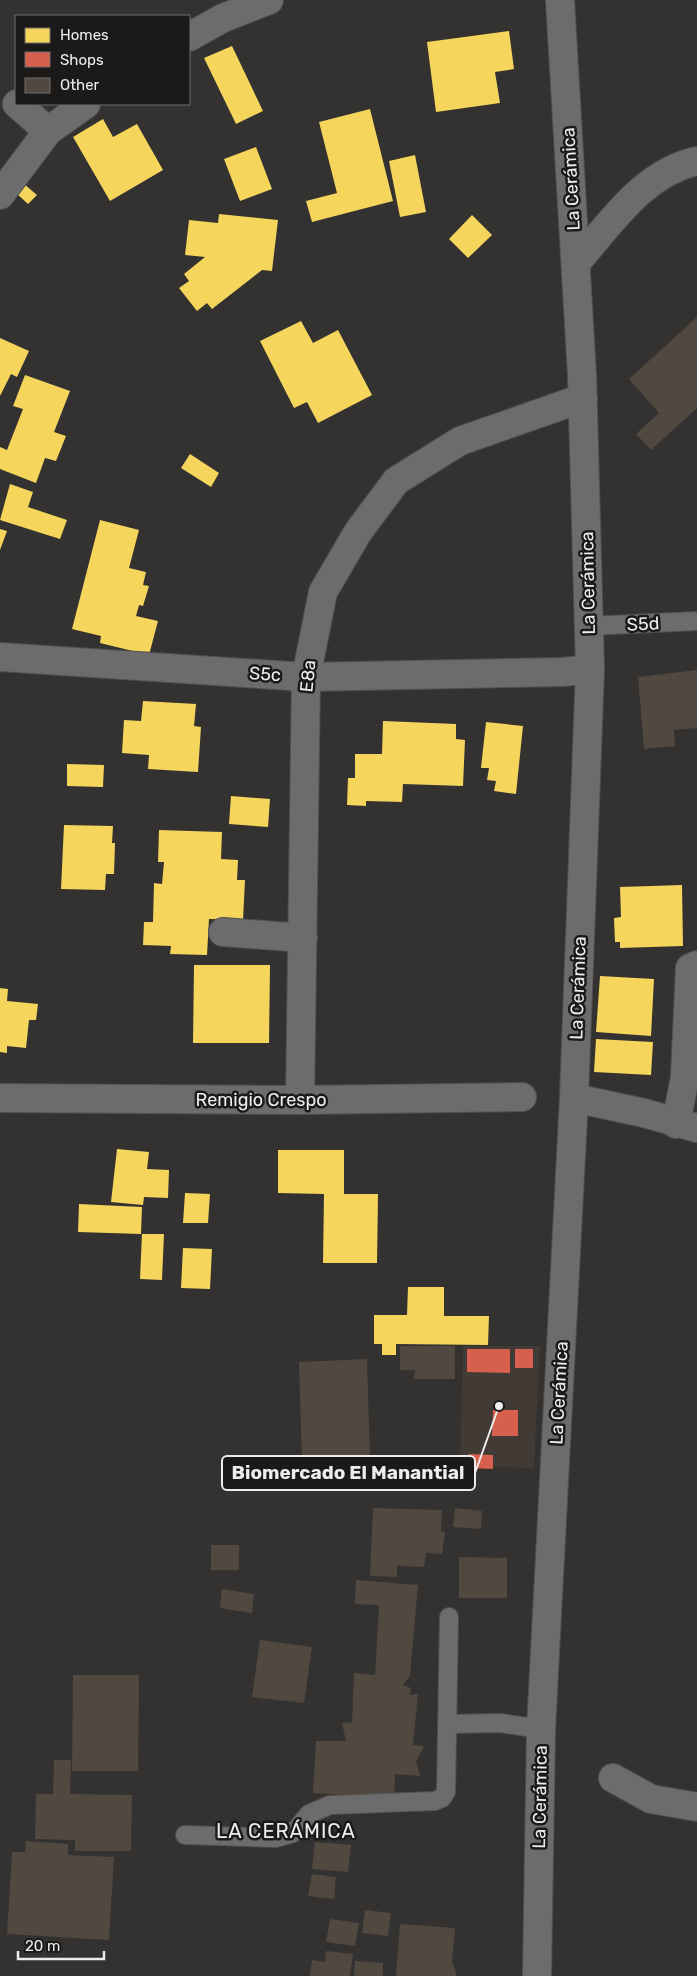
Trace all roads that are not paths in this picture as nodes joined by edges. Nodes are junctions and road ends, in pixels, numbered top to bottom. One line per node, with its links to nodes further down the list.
1 (270, 0): 3 (street)
2 (560, 0): 11 (street, La Cerámica)
3 (190, 36)
4 (0, 89): 5 (street)
5 (15, 103)
6 (17, 105): 8 (street)
7 (85, 105): 8 (street)
8 (48, 132): 10 (street)
9 (697, 161): 11 (street)
10 (0, 195)
11 (576, 263): 12 (street, La Cerámica)
12 (583, 398): 14 (street, La Cerámica); 17 (street, E8a)
13 (697, 621): 14 (lane, S5d)
14 (589, 626): 16 (street, La Cerámica)
15 (0, 657): 17 (street, S5c)
16 (590, 669): 17 (street, S5c); 24 (street, La Cerámica)
17 (306, 677): 19 (street, E8a)
18 (223, 932): 19 (street)
19 (302, 938): 25 (street, E8a)
20 (697, 965): 21 (street)
21 (693, 1011): 26 (street)
22 (522, 1097): 25 (street, Remigio Crespo)
23 (0, 1098): 25 (street, Remigio Crespo)
24 (574, 1098): 26 (street); 29 (street, La Cerámica)
25 (300, 1100)
26 (687, 1126)
27 (449, 1617): 28 (lane)
28 (447, 1724): 29 (lane); 32 (lane)
29 (541, 1729): 33 (street, La Cerámica)
30 (613, 1778): 31 (street)
31 (697, 1807)
32 (185, 1835)
33 (537, 1976)

